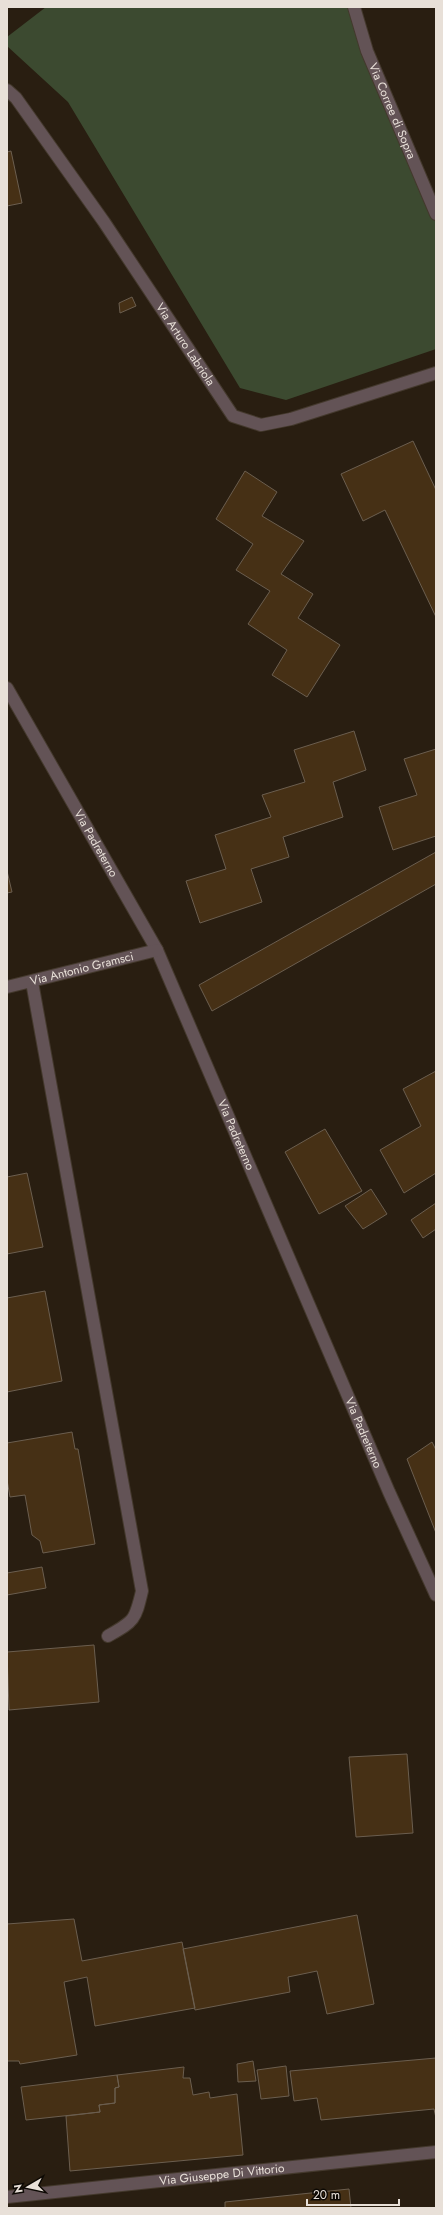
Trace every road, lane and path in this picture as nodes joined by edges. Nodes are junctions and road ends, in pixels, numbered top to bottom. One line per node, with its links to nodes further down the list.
1 (354, 7): 3 (street, Via Corree di Sopra)
2 (10, 96): 4 (street, Via Arturo Labriola)
3 (436, 214)
4 (436, 373)
5 (7, 688): 6 (street, Via Padreterno)
6 (157, 950): 7 (street, Via Antonio Gramsci); 9 (street, Via Padreterno)
7 (32, 982): 8 (street, Via Antonio Gramsci); 10 (street)
8 (7, 987)
9 (436, 1595)
10 (108, 1636)
11 (436, 2152): 12 (street, Via Giuseppe Di Vittorio)
12 (7, 2197)

